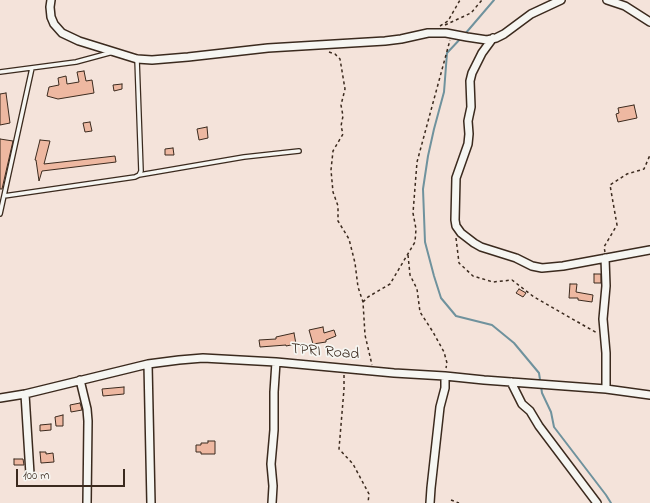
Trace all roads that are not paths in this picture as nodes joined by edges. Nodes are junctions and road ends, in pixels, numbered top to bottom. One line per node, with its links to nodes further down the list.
1 (51, 0): 6 (street)
2 (561, 0): 5 (street)
3 (607, 0): 4 (street)
4 (650, 22)
5 (493, 38): 7 (street); 15 (street)
6 (114, 52): 7 (street); 8 (lane)
7 (137, 59): 11 (lane)
8 (32, 68): 9 (lane); 12 (lane)
9 (0, 72)
10 (299, 151): 11 (lane)
11 (139, 175): 12 (lane)
12 (4, 196): 13 (lane)
13 (0, 214)
14 (650, 250): 15 (street)
15 (606, 258): 21 (street)
16 (276, 362): 17 (street, TPRI Road); 18 (street, TPRI Road); 28 (street)
17 (148, 364): 19 (street, TPRI Road); 27 (street)
18 (445, 376): 20 (street, TPRI Road); 29 (street)
19 (80, 380): 22 (street, TPRI Road); 26 (street)
20 (511, 382): 21 (street, TPRI Road); 30 (street)
21 (606, 390): 23 (street, TPRI Road)
22 (25, 394): 24 (street, TPRI Road); 25 (street)
23 (650, 395)
24 (0, 398)
25 (30, 474)
26 (87, 503)
27 (151, 503)
28 (272, 503)
29 (430, 503)
30 (597, 503)

